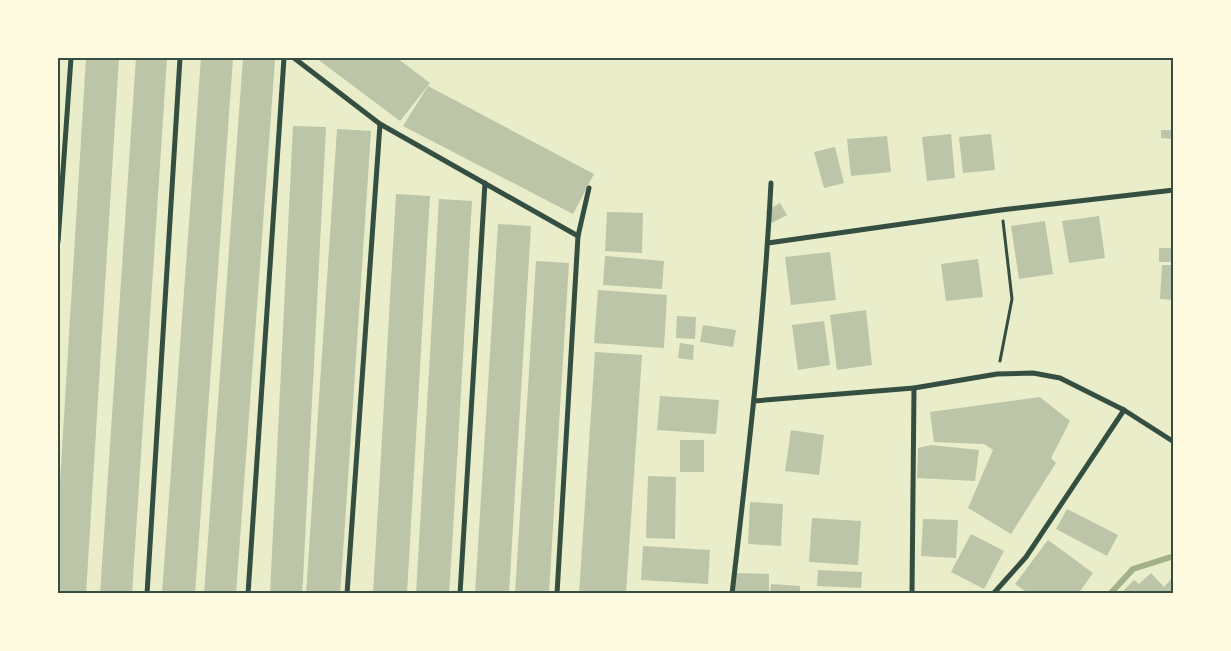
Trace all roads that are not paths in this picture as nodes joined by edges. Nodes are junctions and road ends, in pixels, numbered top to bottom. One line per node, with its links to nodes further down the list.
1 (71, 58): 11 (street)
2 (180, 58): 17 (street)
3 (284, 58): 18 (street)
4 (294, 58): 5 (street)
5 (380, 124): 6 (street); 19 (street)
6 (485, 183): 10 (street); 20 (street)
7 (771, 183): 12 (street)
8 (589, 188): 10 (street)
9 (1174, 190): 12 (street)
10 (578, 236): 21 (street)
11 (58, 242)
12 (768, 243): 14 (street)
13 (914, 388): 14 (street); 15 (street); 23 (street)
14 (754, 401): 22 (street)
15 (1124, 410): 16 (street); 24 (street)
16 (1174, 442)
17 (147, 594)
18 (248, 594)
19 (347, 594)
20 (460, 594)
21 (557, 594)
22 (732, 594)
23 (912, 594)
24 (993, 594)

